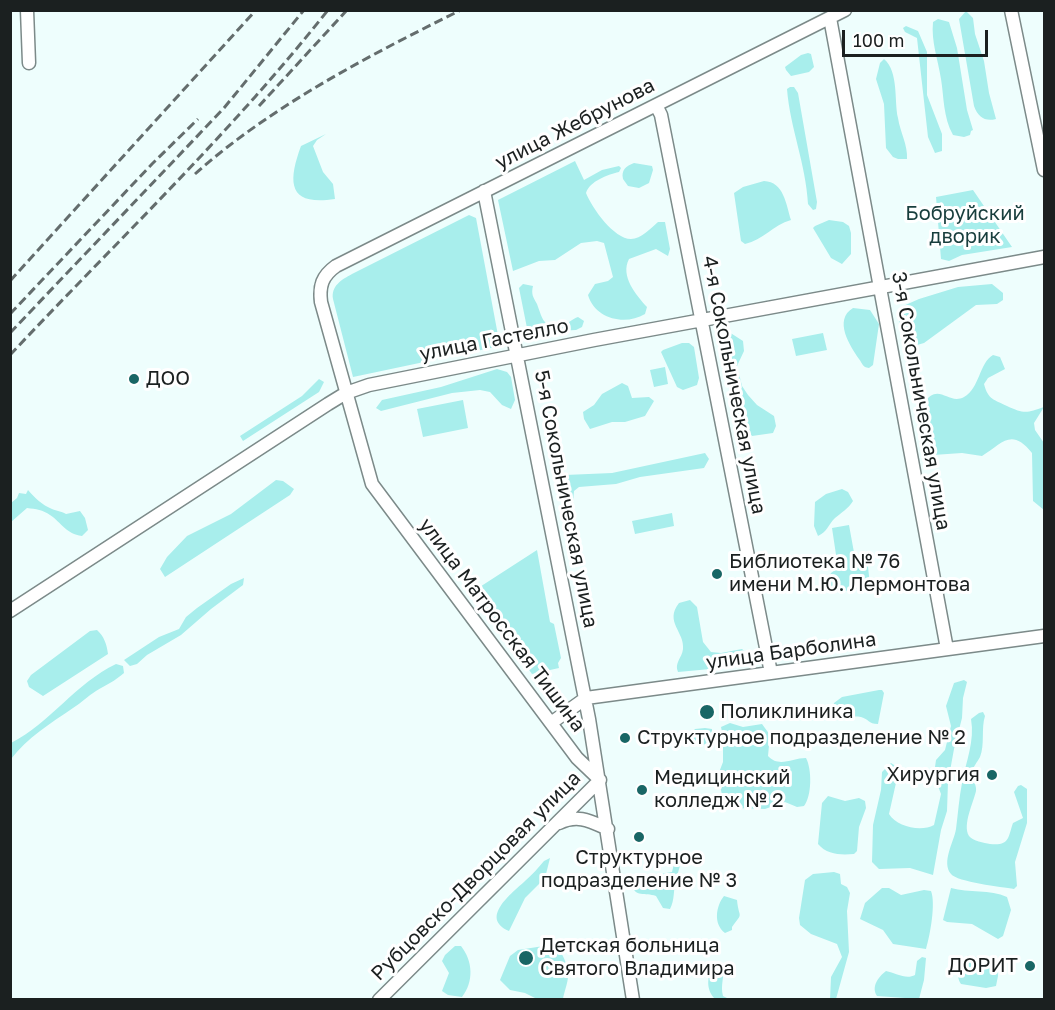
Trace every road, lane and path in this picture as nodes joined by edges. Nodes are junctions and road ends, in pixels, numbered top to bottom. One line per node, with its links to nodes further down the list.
1 (27, 10): 5 (street)
2 (845, 10): 4 (street, улица Жебрунова)
3 (1011, 10): 7 (street)
4 (830, 18): 6 (street, улица Жебрунова); 11 (street, 3-я Сокольническая улица)
5 (29, 63)
6 (656, 105): 8 (street, улица Жебрунова); 12 (street, 4-я Сокольническая улица)
7 (1044, 170)
8 (484, 191): 10 (street, улица Жебрунова); 13 (street, 5-я Сокольническая улица)
9 (1044, 257): 11 (street, улица Гастелло)
10 (324, 277): 14 (street, улица Матросская Тишина)
11 (880, 287): 12 (street, улица Гастелло); 17 (street, 3-я Сокольническая улица)
12 (701, 320): 13 (street, улица Гастелло); 18 (street, 4-я Сокольническая улица)
13 (517, 356): 14 (street, улица Гастелло); 19 (street, 5-я Сокольническая улица)
14 (345, 393): 15 (street, улица Гастелло); 20 (street, улица Матросская Тишина)
15 (10, 611)
16 (1044, 636): 17 (street, улица Барболина)
17 (947, 649): 18 (street, улица Барболина)
18 (771, 673): 19 (street, улица Барболина)
19 (586, 698): 20 (street, улица Барболина); 21 (street, 5-я Сокольническая улица)
20 (551, 723): 21 (street, улица Матросская Тишина)
21 (600, 780): 22 (street, Рубцовско-Дворцовая улица); 23 (street)
22 (555, 825): 23 (street); 24 (street, Рубцовско-Дворцовая улица)
23 (608, 829): 25 (street)
24 (379, 999)
25 (633, 999)

